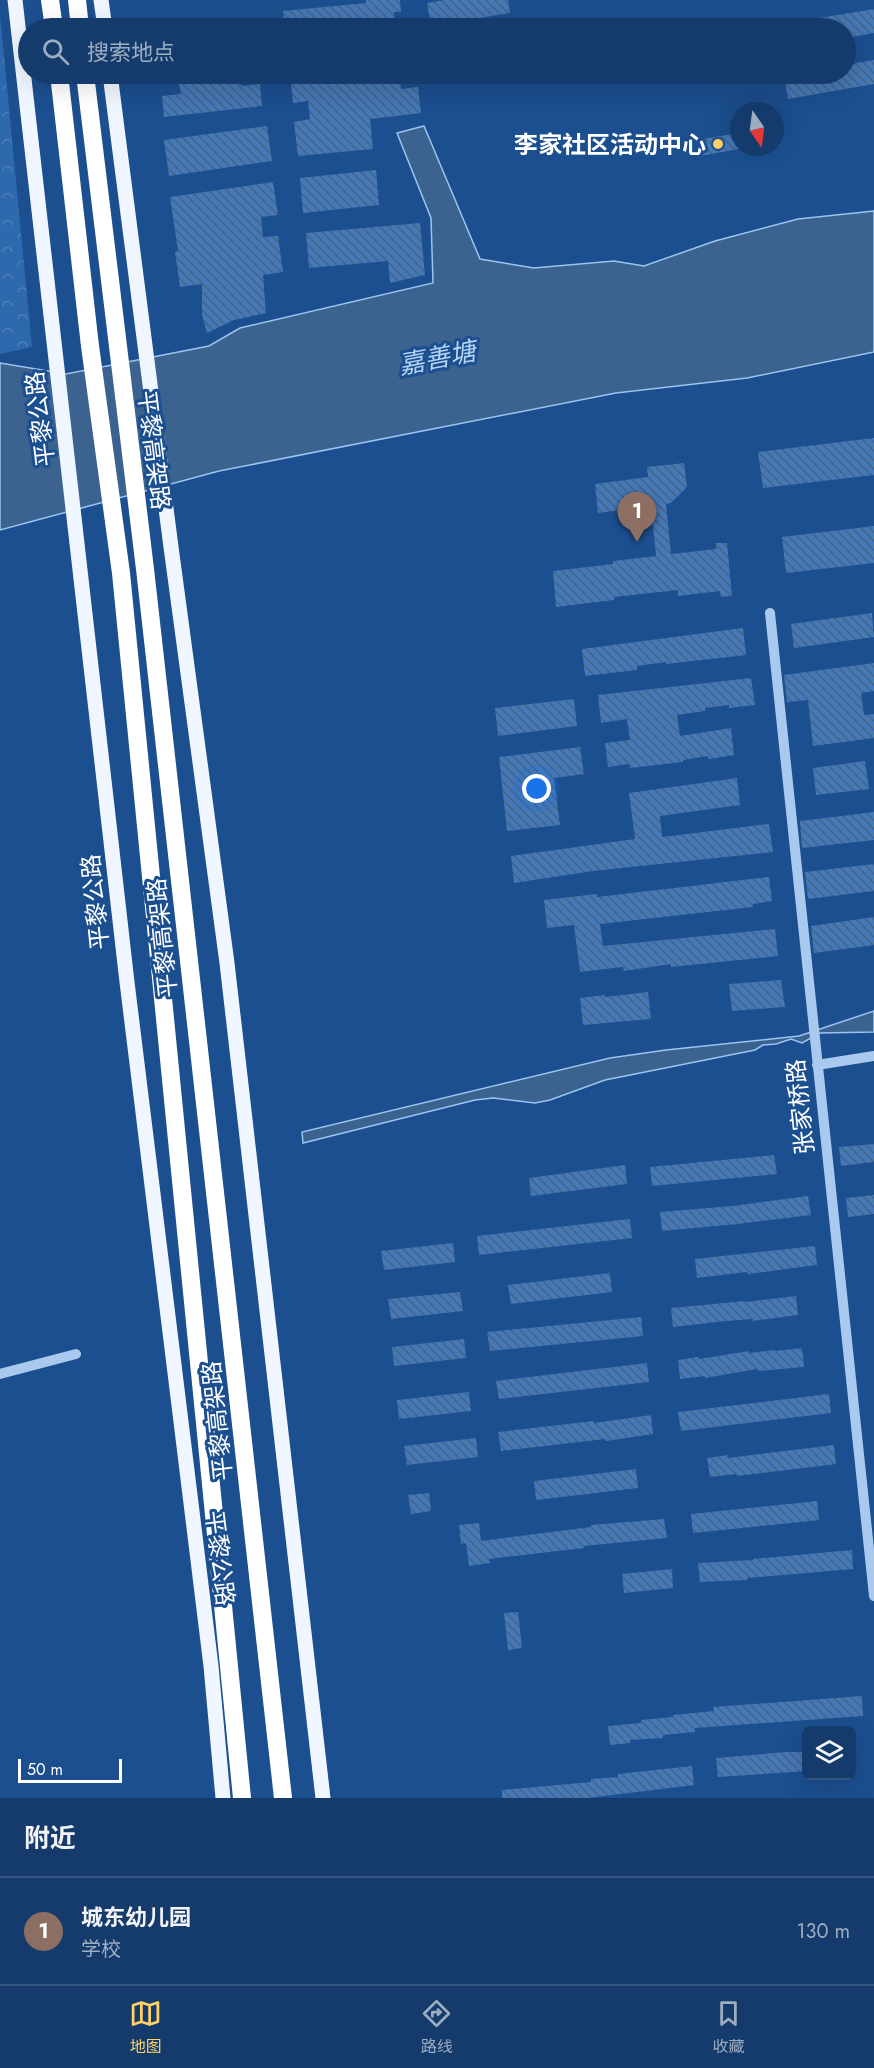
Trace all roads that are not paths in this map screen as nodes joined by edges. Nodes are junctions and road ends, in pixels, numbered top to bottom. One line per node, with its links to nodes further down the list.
1 (15, 0): 8 (main road, 平黎公路)
2 (50, 0): 5 (highway)
3 (77, 0): 6 (highway)
4 (101, 0): 7 (main road)
5 (53, 18)
6 (79, 18)
7 (104, 18)
8 (18, 27)
9 (24, 84): 19 (main road, 平黎公路)
10 (60, 84): 20 (highway, 平黎高架路)
11 (87, 84): 21 (highway, 平黎高架路)
12 (111, 84): 22 (main road)
13 (770, 613): 15 (street, 张家桥路)
14 (874, 1056): 15 (street)
15 (817, 1065): 18 (street, 张家桥路)
16 (76, 1354): 17 (street)
17 (0, 1374)
18 (874, 1596)
19 (223, 1798)
20 (242, 1798)
21 (283, 1798)
22 (323, 1798)

